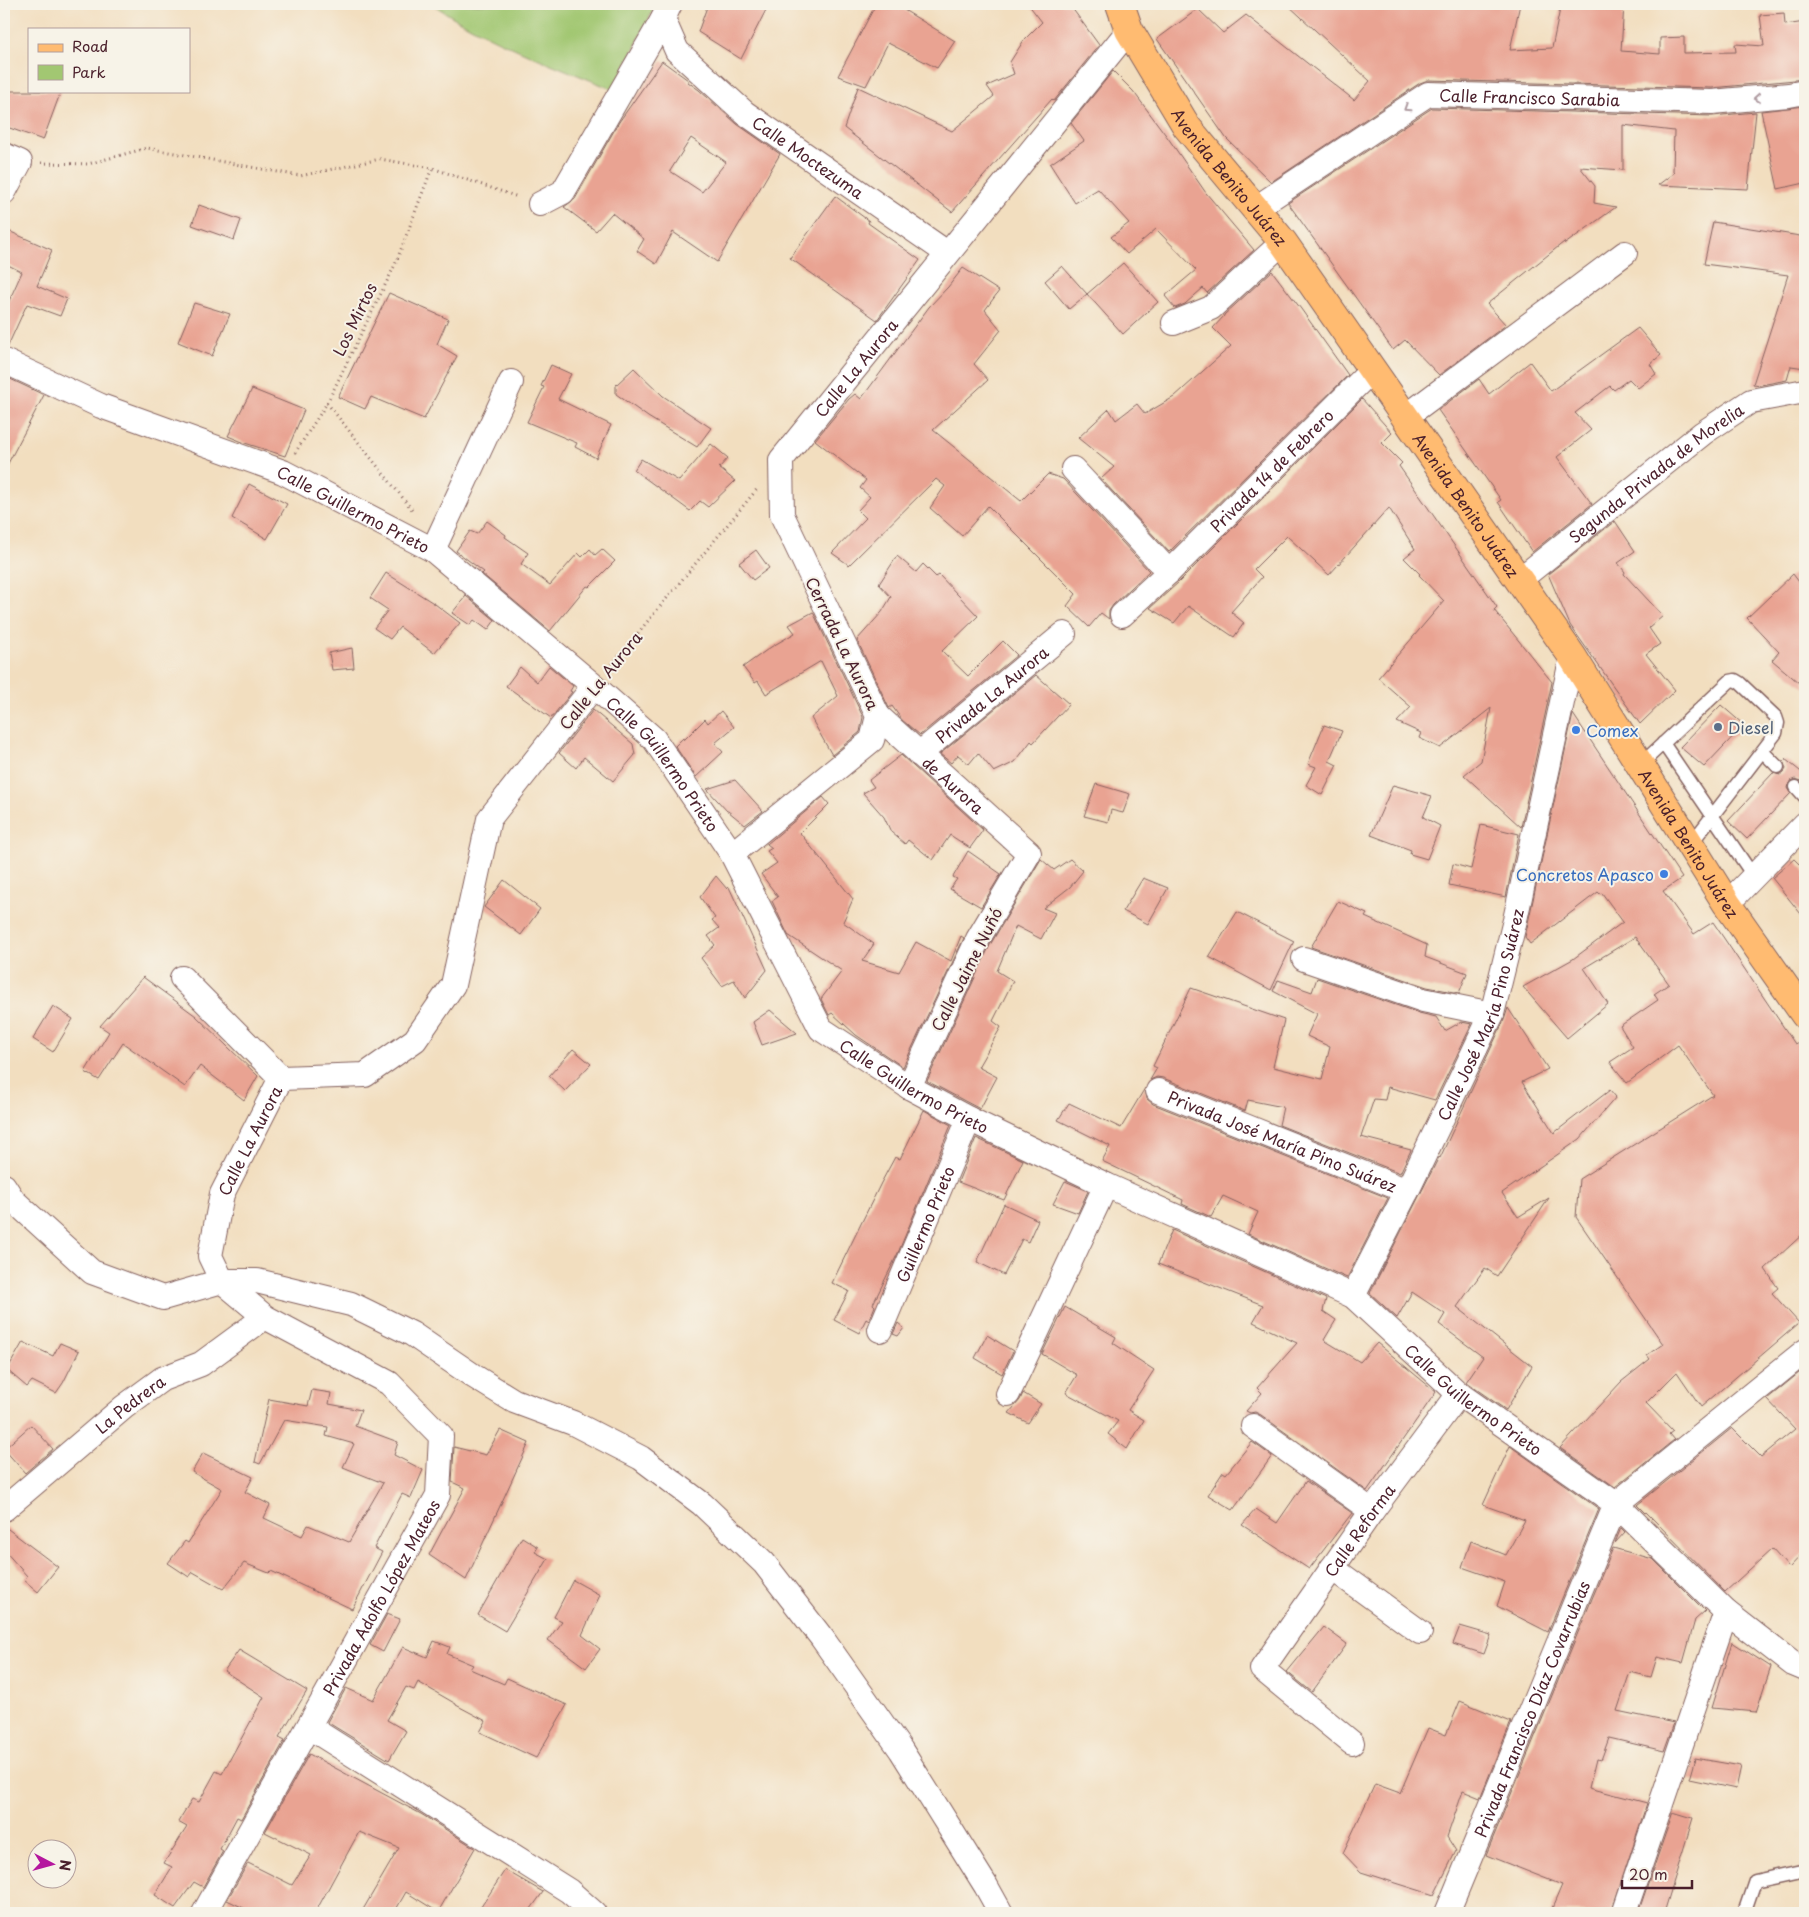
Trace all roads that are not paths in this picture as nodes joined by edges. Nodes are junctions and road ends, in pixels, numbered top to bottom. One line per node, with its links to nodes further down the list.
1 (1120, 4): 3 (main road, Avenida Benito Juárez)
2 (666, 11): 7 (street); 11 (street, Calle Moctezuma)
3 (1129, 30): 8 (main road, Avenida Benito Juárez); 11 (street, Calle La Aurora)
4 (1805, 92): 8 (street, Calle Francisco Sarabia, one-way to 8)
5 (12, 159): 6 (street)
6 (4, 192)
7 (540, 204)
8 (1256, 208): 9 (main road, Avenida Benito Juárez)
9 (1283, 242): 12 (street); 14 (main road, Avenida Benito Juárez)
10 (1625, 253): 17 (street)
11 (947, 254): 18 (street, Calle La Aurora)
12 (1174, 322)
13 (4, 361): 20 (street, Calle Guillermo Prieto)
14 (1372, 370): 17 (main road, Avenida Benito Juárez); 21 (street, Privada 14 de Febrero)
15 (511, 382): 20 (street)
16 (1805, 391): 22 (street, Segunda Privada de Morelia)
17 (1404, 418): 22 (main road, Avenida Benito Juárez)
18 (781, 460): 27 (street, Cerrada La Aurora)
19 (1073, 469): 21 (street)
20 (433, 550): 26 (street, Calle Guillermo Prieto)
21 (1169, 572): 23 (street, Privada 14 de Febrero)
22 (1519, 580): 25 (main road, Avenida Benito Juárez)
23 (1122, 616)
24 (1064, 634): 30 (street, Privada La Aurora)
25 (1572, 656): 31 (main road, Avenida Benito Juárez); 44 (street, Calle José María Pino Suárez)
26 (594, 686): 39 (street, Calle Guillermo Prieto); 46 (street, Calle La Aurora)
27 (878, 716): 30 (street, de Aurora); 39 (street, Cerrada La Aurora)
28 (1663, 743): 29 (lane); 31 (lane); 35 (lane)
29 (1762, 751): 32 (lane); 35 (lane)
30 (919, 754): 38 (street, de Aurora)
31 (1640, 765): 37 (main road, Avenida Benito Juárez)
32 (1778, 767)
33 (1796, 787): 34 (lane)
34 (1805, 797)
35 (1713, 815): 37 (lane); 40 (lane)
36 (1805, 824): 40 (street)
37 (1690, 845): 41 (main road, Avenida Benito Juárez)
38 (1029, 853): 47 (street, Calle Jaime Nuñó)
39 (732, 854): 47 (street, Calle Guillermo Prieto)
40 (1754, 877): 41 (street)
41 (1727, 904): 45 (main road, Avenida Benito Juárez)
42 (1304, 959): 44 (street)
43 (182, 978): 46 (street)
44 (1492, 1014): 52 (street, Calle José María Pino Suárez)
45 (1805, 1015)
46 (281, 1078): 53 (street, Calle La Aurora)
47 (909, 1087): 49 (street, Calle Guillermo Prieto)
48 (1158, 1091): 52 (street, Privada José María Pino Suárez)
49 (970, 1119): 50 (street, Calle Guillermo Prieto); 56 (street, Guillermo Prieto)
50 (1106, 1185): 54 (street, Calle Guillermo Prieto); 58 (street)
51 (4, 1186): 53 (street)
52 (1407, 1191): 54 (street, Calle José María Pino Suárez)
53 (222, 1281): 55 (street, Calle La Aurora); 73 (street)
54 (1352, 1296): 59 (street, Calle Guillermo Prieto)
55 (265, 1317): 62 (street, La Pedrera); 68 (street, Privada Adolfo López Mateos)
56 (880, 1330)
57 (1805, 1350): 61 (street)
58 (1008, 1394)
59 (1459, 1394): 61 (street, Calle Guillermo Prieto); 63 (street, Calle Reforma)
60 (1253, 1426): 63 (street)
61 (1616, 1504): 65 (street, Calle Guillermo Prieto); 74 (street, Privada Francisco Díaz Covarrubias)
62 (4, 1508)
63 (1372, 1511): 64 (street, Calle Reforma)
64 (1332, 1568): 66 (street); 69 (street, Calle Reforma)
65 (1726, 1612): 67 (street, Calle Guillermo Prieto); 75 (street)
66 (1420, 1632)
67 (1805, 1669)
68 (309, 1727): 71 (street, Privada Adolfo López Mateos); 72 (street)
69 (1352, 1743)
70 (1805, 1872): 76 (lane)
71 (204, 1913)
72 (594, 1913)
73 (1001, 1913)
74 (1447, 1913)
75 (1624, 1913)
76 (1744, 1913)

